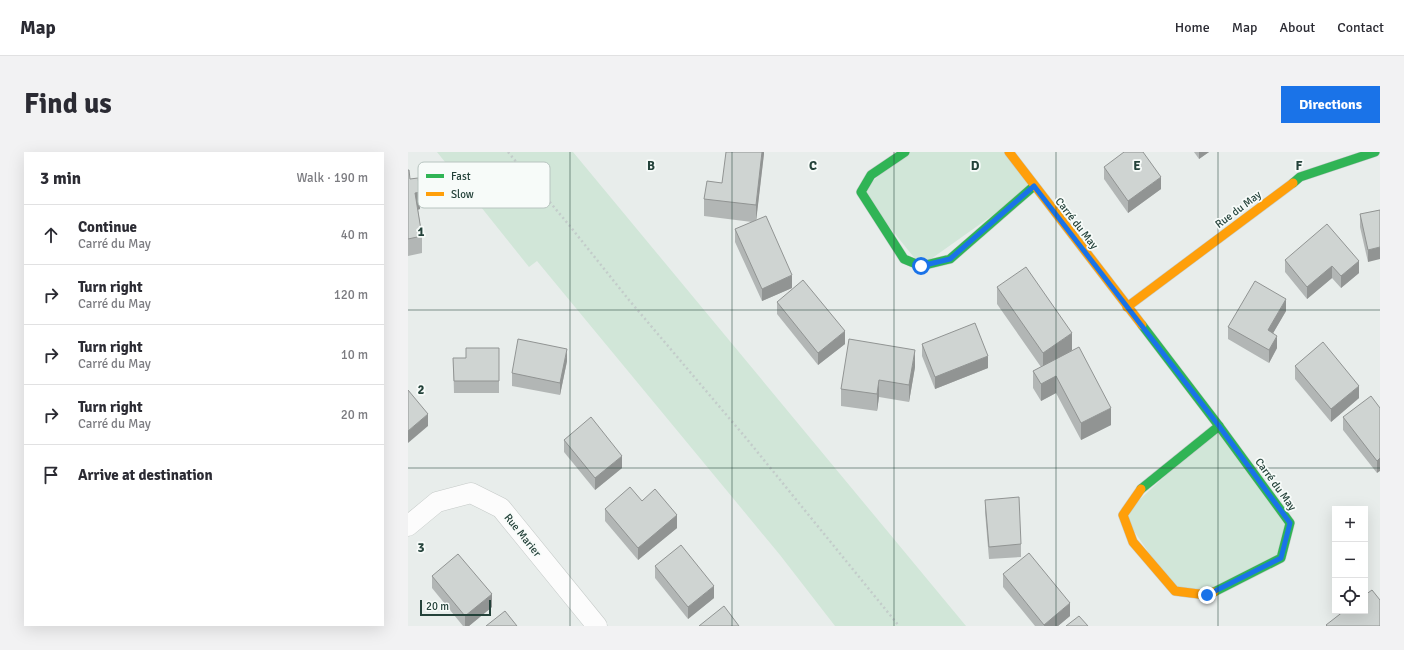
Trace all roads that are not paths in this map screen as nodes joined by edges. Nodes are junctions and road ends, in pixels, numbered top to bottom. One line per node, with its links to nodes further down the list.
1 (905, 152): 4 (street)
2 (1009, 152): 4 (street, Carré du May)
3 (1375, 152): 5 (street, Rue du May)
4 (1034, 186): 5 (street, Carré du May)
5 (1127, 307): 6 (street, Carré du May)
6 (1219, 426): 6 (street, Carré du May)
7 (408, 526): 8 (street, Rue Marier)
8 (597, 626)

